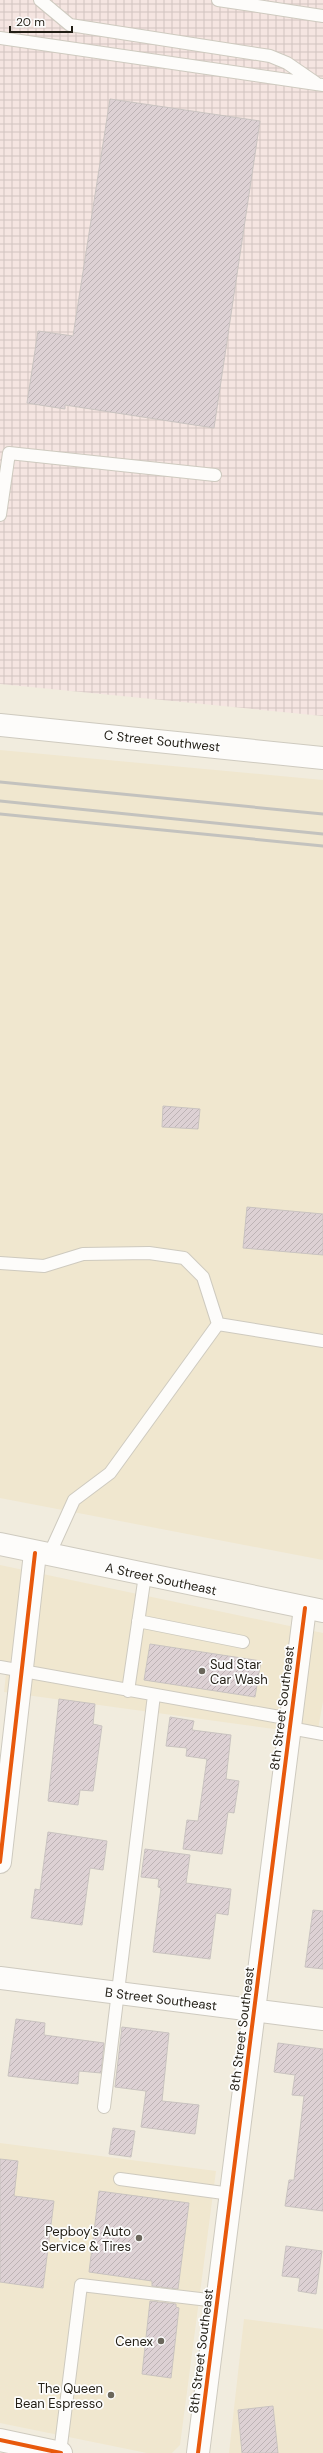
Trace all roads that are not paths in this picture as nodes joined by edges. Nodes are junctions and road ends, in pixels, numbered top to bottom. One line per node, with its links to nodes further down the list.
1 (40, 0): 5 (lane)
2 (218, 0): 3 (lane)
3 (323, 16)
4 (0, 38): 5 (lane)
5 (320, 84)
6 (214, 475): 7 (lane)
7 (0, 515)
8 (0, 725): 9 (street, C Street Southwest)
9 (323, 758)
10 (0, 1263): 11 (lane)
11 (218, 1324): 12 (lane); 14 (lane)
12 (323, 1341)
13 (0, 1544): 14 (street, A Street Southeast)
14 (42, 1554): 15 (street, A Street Southeast); 19 (street)
15 (145, 1575): 16 (street, A Street Southeast); 17 (lane)
16 (314, 1610): 22 (street, 8th Street Southeast)
17 (138, 1620): 18 (lane); 20 (lane)
18 (243, 1642)
19 (10, 1669): 20 (lane); 24 (street)
20 (128, 1691): 21 (lane)
21 (154, 1696): 22 (lane); 26 (lane)
22 (290, 1723): 23 (lane); 27 (street, 8th Street Southeast)
23 (323, 1734)
24 (0, 1862)
25 (0, 1978): 26 (street, B Street Southeast)
26 (118, 1993): 27 (street, B Street Southeast); 29 (lane)
27 (254, 2010): 28 (street, B Street Southeast); 31 (street, 8th Street Southeast)
28 (323, 2019)
29 (104, 2107)
30 (120, 2179): 31 (lane)
31 (231, 2194): 32 (street, 8th Street Southeast)
32 (217, 2301): 34 (lane); 35 (street, 8th Street Southeast)
33 (0, 2440): 34 (street)
34 (61, 2453)
35 (198, 2453)

